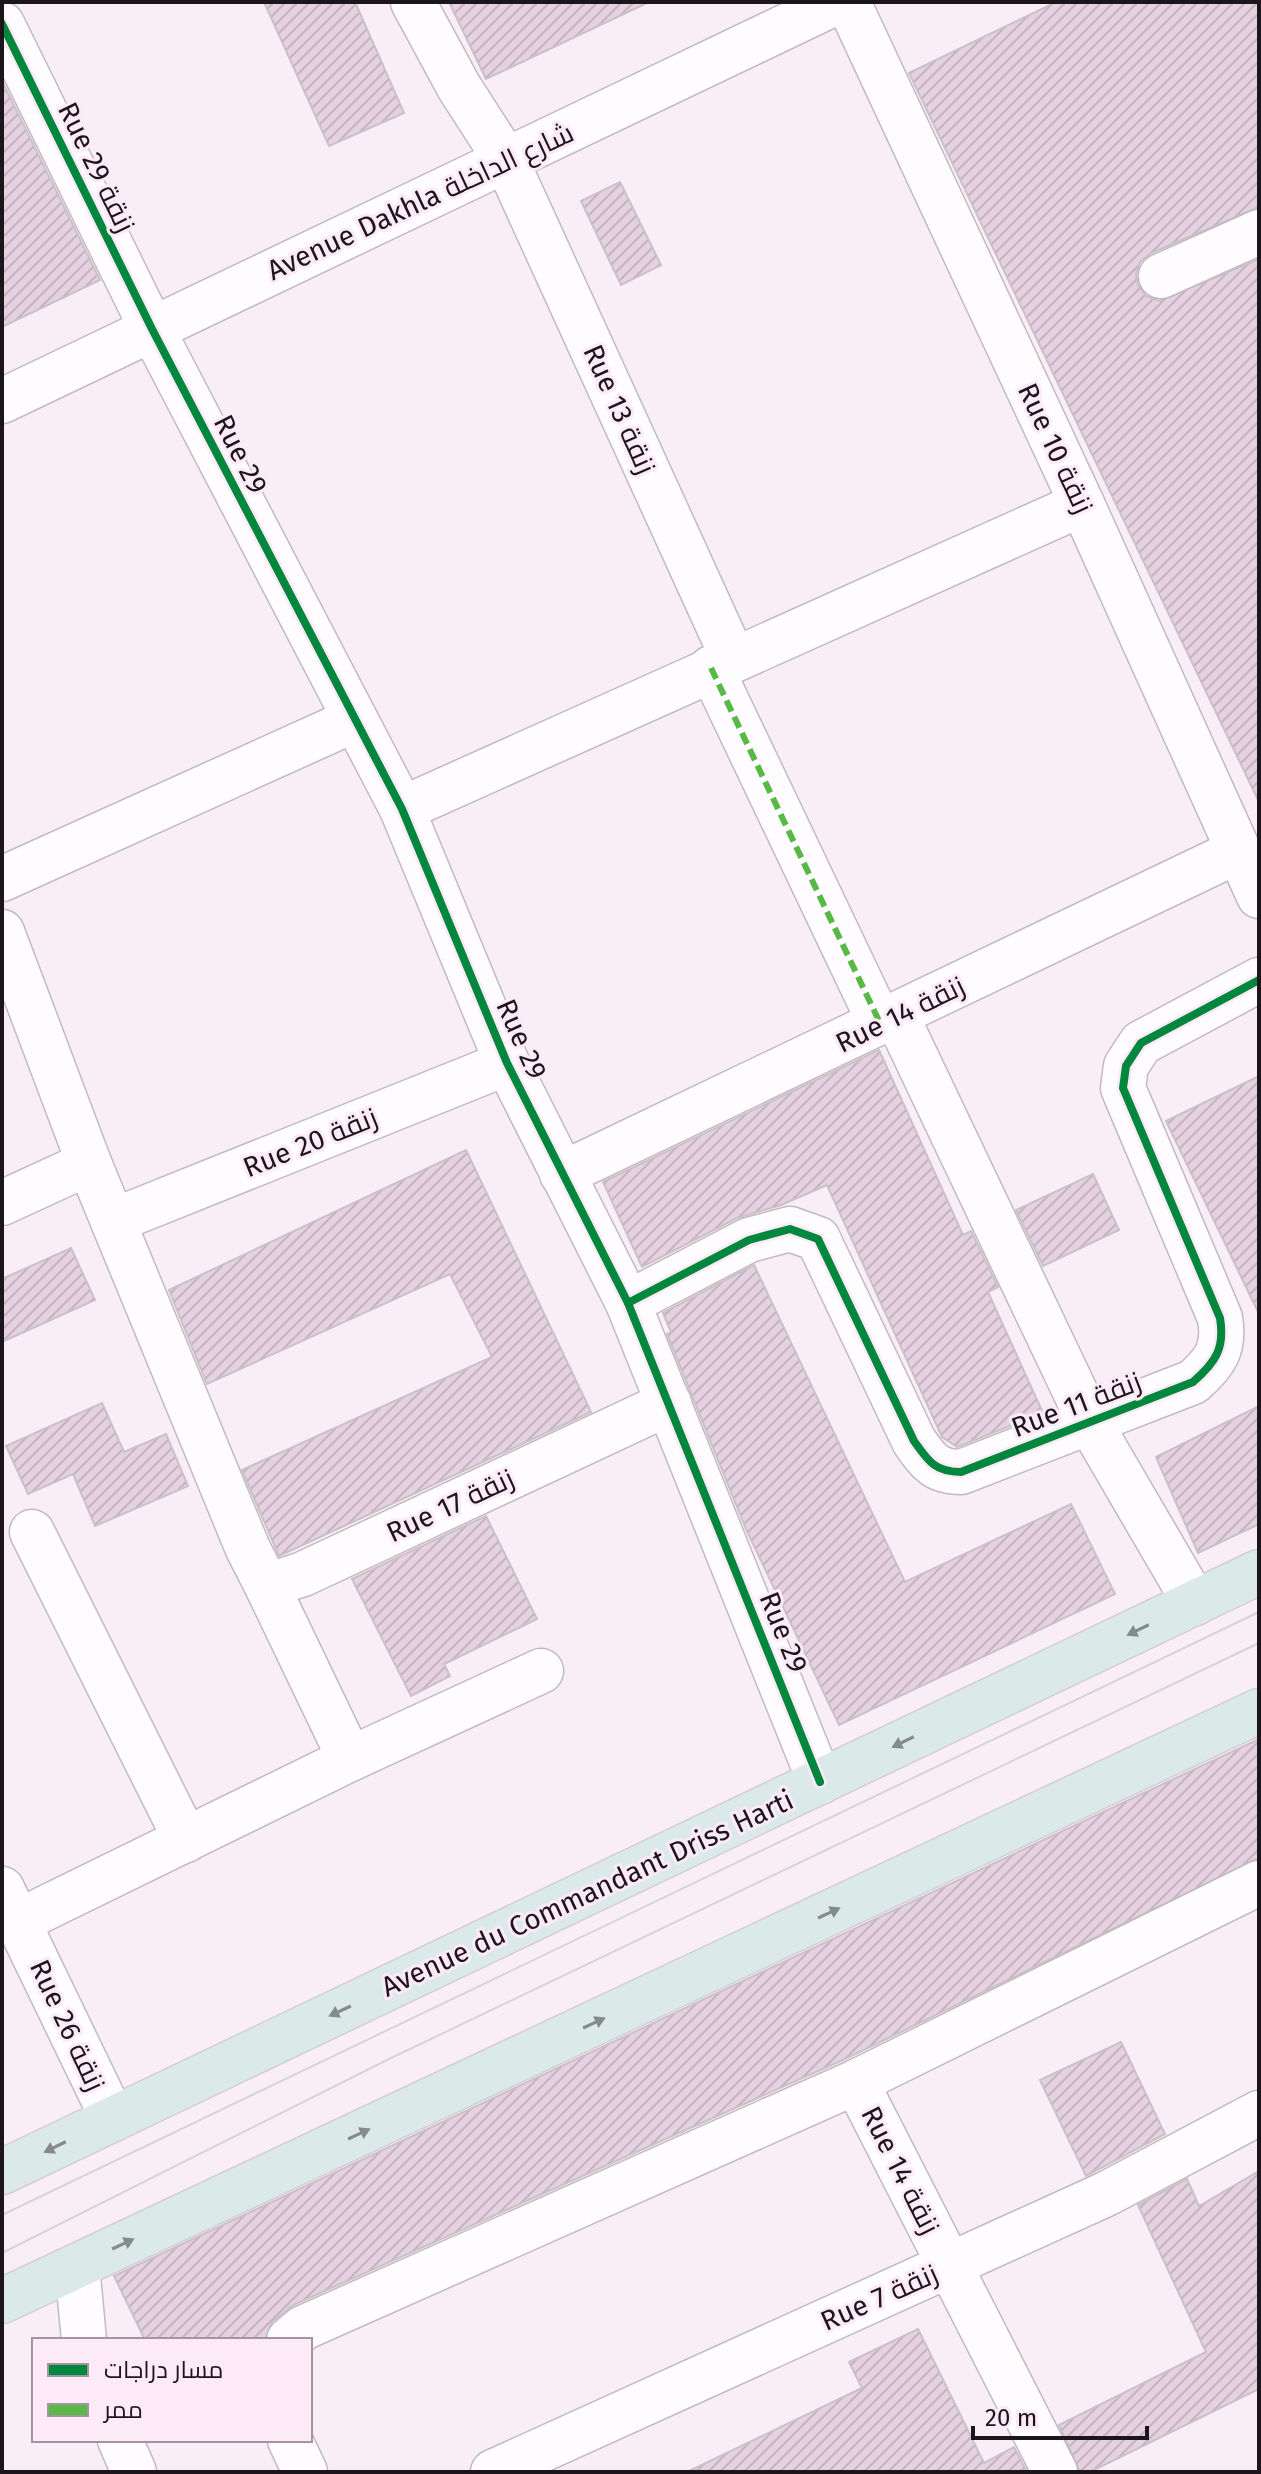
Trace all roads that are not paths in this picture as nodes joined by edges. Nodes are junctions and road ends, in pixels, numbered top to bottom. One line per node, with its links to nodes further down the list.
1 (413, 2): 5 (street, Rue 13 زنقة)
2 (837, 2): 5 (street, Avenue Dakhla شارع الداخلة)
3 (848, 2): 10 (street, Rue 10 زنقة)
4 (2, 24): 8 (street, Rue 29 زنقة)
5 (506, 160): 8 (street, Avenue Dakhla شارع الداخلة); 11 (street, Rue 13 زنقة)
6 (1259, 232): 7 (street)
7 (1161, 276)
8 (152, 329): 9 (street, Avenue Dakhla شارع الداخلة); 12 (street, Rue 29)
9 (2, 401)
10 (1082, 504): 11 (street); 14 (street, Rue 10 زنقة)
11 (722, 663): 13 (street); 19 (street, Rue 13 زنقة)
12 (354, 720): 13 (street, Rue 29); 15 (street)
13 (402, 809): 20 (street, Rue 29)
14 (1236, 852): 16 (street, Rue 10 زنقة); 19 (street, Rue 14 زنقة)
15 (2, 879)
16 (1259, 896)
17 (2, 932): 21 (street)
18 (1259, 980): 27 (street, Rue 11 زنقة)
19 (888, 1019): 22 (street, Rue 14 زنقة); 27 (street, Rue 13 زنقة)
20 (507, 1063): 22 (street, Rue 29); 24 (street, Rue 20 زنقة)
21 (89, 1163): 23 (street); 24 (street)
22 (562, 1174): 25 (street, Rue 29)
23 (2, 1203)
24 (113, 1221): 29 (street)
25 (628, 1303): 26 (street, Rue 29); 27 (street, Rue 11 زنقة)
26 (669, 1403): 29 (street, Rue 17 زنقة); 35 (street, Rue 29)
27 (1090, 1423): 31 (street, Rue 13 زنقة)
28 (32, 1532): 36 (street)
29 (258, 1567): 34 (street)
30 (1259, 1572): 31 (main road, Avenue du Commandant Driss Harti)
31 (1195, 1603): 35 (main road, Avenue du Commandant Driss Harti, one-way to 35)
32 (541, 1671): 34 (street)
33 (1259, 1711): 43 (main road, one-way to 33)
34 (350, 1759): 36 (street)
35 (820, 1782): 41 (main road, Avenue du Commandant Driss Harti, one-way to 41)
36 (186, 1840): 38 (street)
37 (1259, 1883): 39 (street)
38 (10, 1905): 41 (street, Rue 26 زنقة)
39 (856, 2082): 44 (street, Rue 14 زنقة); 47 (street)
40 (1259, 2113): 44 (street, Rue 7 زنقة)
41 (113, 2119): 42 (main road, Avenue du Commandant Driss Harti, one-way to 42)
42 (2, 2172)
43 (77, 2266): 45 (main road); 46 (street)
44 (948, 2266): 50 (street, Rue 7 زنقة); 53 (street, Rue 14 زنقة)
45 (2, 2301)
46 (84, 2338)
47 (292, 2338)
48 (121, 2442): 51 (street)
49 (291, 2442): 52 (street)
50 (517, 2467)
51 (134, 2472)
52 (305, 2472)
53 (1055, 2472)

